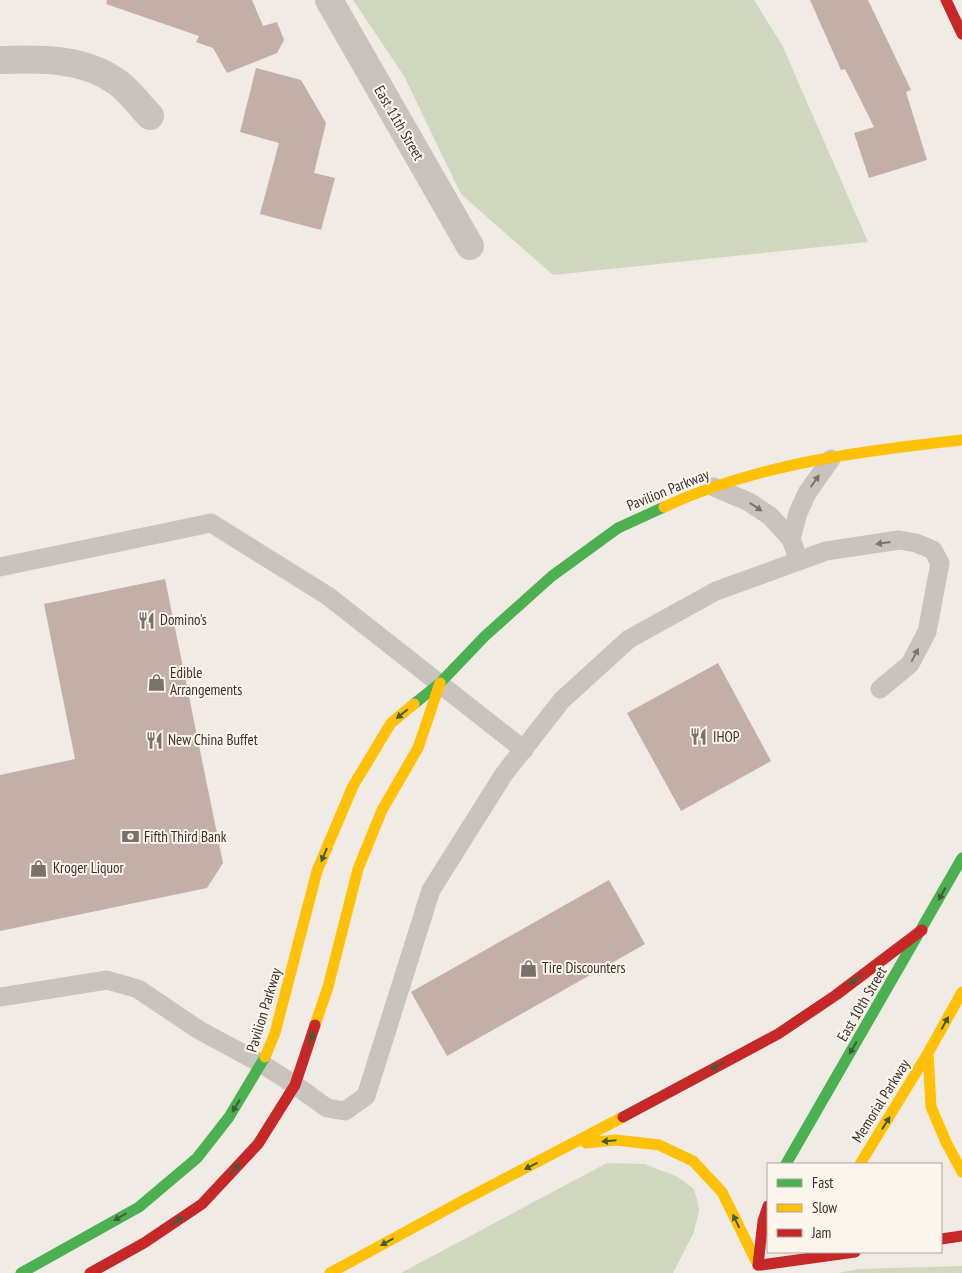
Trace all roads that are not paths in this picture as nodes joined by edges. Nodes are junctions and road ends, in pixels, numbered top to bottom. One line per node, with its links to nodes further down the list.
1 (329, 0): 6 (street, East 11th Street)
2 (946, 0): 3 (main road)
3 (962, 34)
4 (0, 60): 5 (street)
5 (150, 116)
6 (470, 246)
7 (962, 440): 8 (main road, Pavilion Parkway)
8 (831, 459): 9 (main road, Pavilion Parkway); 10 (lane, one-way to 8)
9 (714, 487): 10 (lane, one-way to 10); 13 (main road, Pavilion Parkway)
10 (791, 539): 11 (lane)
11 (799, 561): 14 (lane, one-way to 11); 15 (lane)
12 (0, 567): 13 (lane)
13 (440, 684): 15 (lane); 21 (main road, Pavilion Parkway, one-way to 21); 22 (main road, Pavilion Parkway, one-way to 13)
14 (880, 688)
15 (524, 750): 22 (lane)
16 (962, 858): 17 (main road, East 10th Street, one-way to 17)
17 (922, 930): 23 (main road, one-way to 23); 24 (main road, East 10th Street, one-way to 24)
18 (962, 992): 20 (main road, one-way to 18)
19 (0, 997): 21 (lane)
20 (928, 1053): 25 (main road, Memorial Parkway, one-way to 20); 26 (main road)
21 (262, 1064): 22 (lane); 33 (main road, Pavilion Parkway, one-way to 33)
22 (295, 1085): 34 (main road, Pavilion Parkway, one-way to 22)
23 (574, 1144): 32 (main road, one-way to 23); 35 (main road, one-way to 35)
24 (787, 1163)
25 (861, 1163)
26 (962, 1172)
27 (767, 1209): 32 (main road)
28 (962, 1236): 29 (main road)
29 (942, 1239)
30 (780, 1253): 32 (main road)
31 (848, 1253): 32 (main road)
32 (755, 1269)
33 (22, 1273)
34 (90, 1273)
35 (330, 1273)

